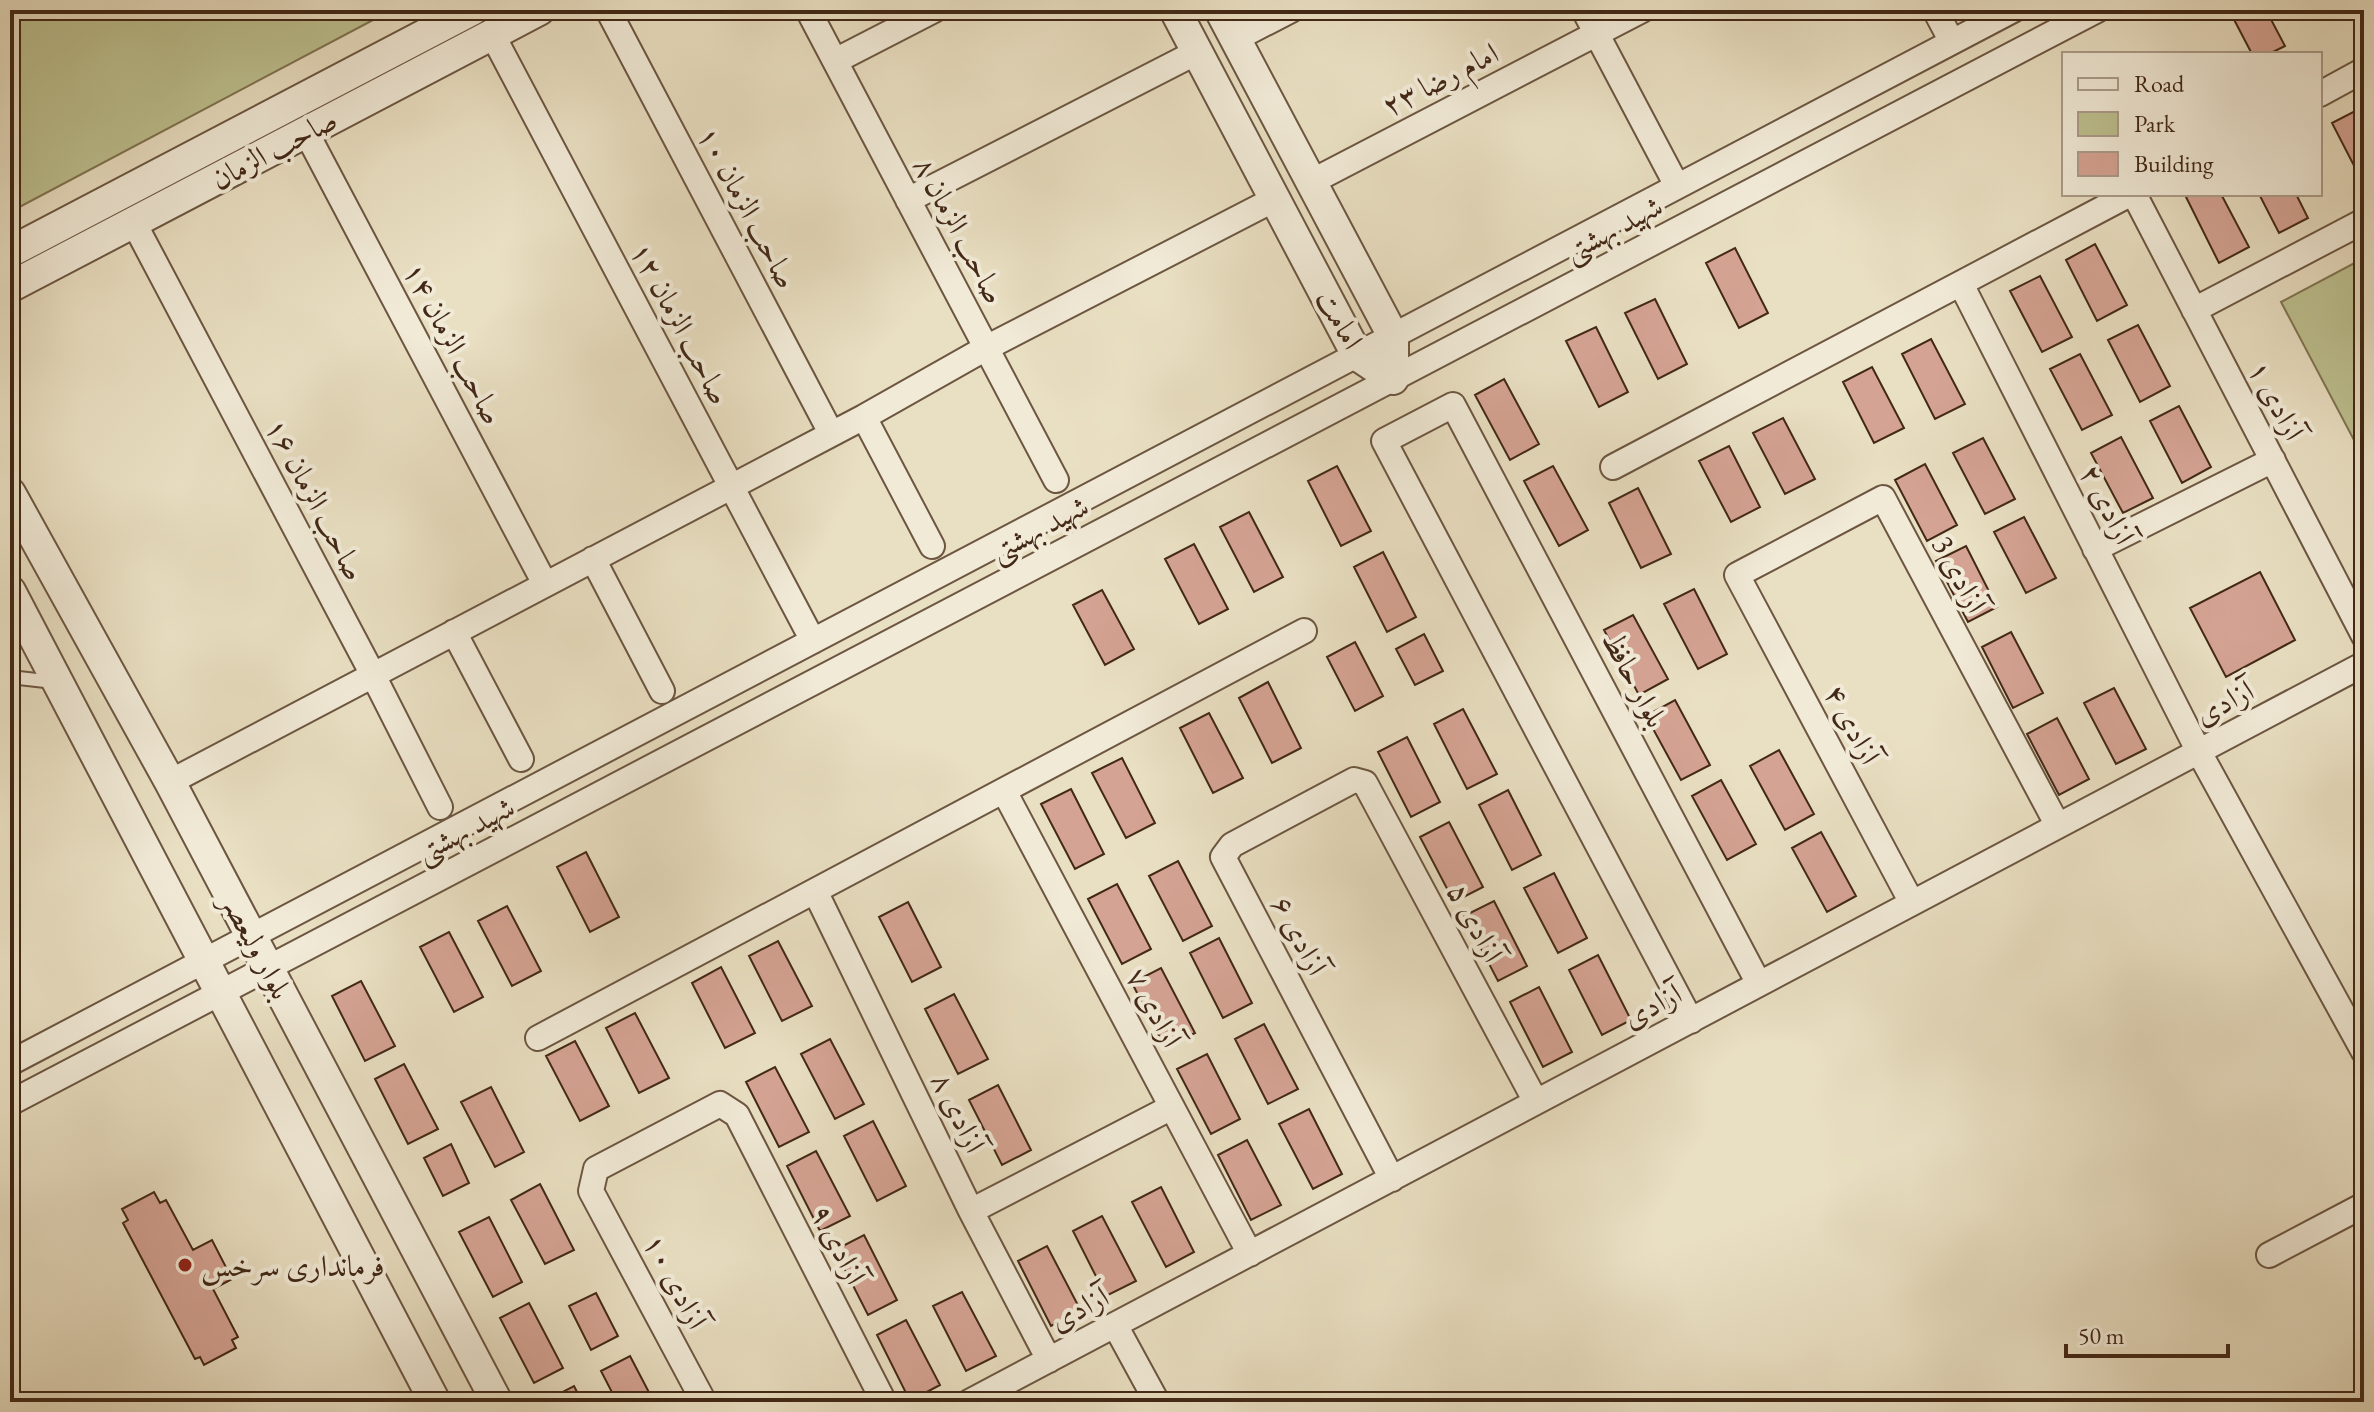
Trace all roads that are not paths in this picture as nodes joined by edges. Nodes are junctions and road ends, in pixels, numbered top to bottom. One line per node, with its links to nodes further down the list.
1 (472, 10): 31 (street, صاحب الزمان)
2 (539, 10): 14 (street, صاحب الزمان)
3 (608, 10): 40 (street, صاحب الزمان ۱۰)
4 (808, 10): 19 (street, صاحب الزمان ۸)
5 (934, 10): 19 (street)
6 (1175, 10): 18 (street, امامت)
7 (1220, 10): 16 (street, امامت)
8 (1291, 10): 16 (street)
9 (1584, 10): 15 (street)
10 (1642, 10): 15 (street, امام رضا ۲۳)
11 (1935, 10): 17 (street)
12 (2013, 10): 17 (street, شهید بهشتی)
13 (2097, 10): 38 (street, شهید بهشتی)
14 (486, 22): 22 (street, صاحب الزمان); 44 (street, صاحب الزمان ۱۲)
15 (1597, 33): 23 (street, امام رضا ۲۳); 24 (street)
16 (1235, 39): 23 (street, امامت)
17 (1952, 42): 24 (street, شهید بهشتی)
18 (1197, 52): 27 (street, امامت); 28 (street)
19 (835, 61): 28 (street, صاحب الزمان ۸)
20 (2364, 70): 21 (street)
21 (2322, 93)
22 (306, 132): 30 (street, صاحب الزمان); 50 (street, صاحب الزمان ۱۴)
23 (1311, 182): 35 (street, امامت)
24 (1677, 186): 35 (street, شهید بهشتی)
25 (2128, 196): 32 (street)
26 (2133, 196): 34 (street, آزادی ۱)
27 (1275, 199): 36 (street); 37 (street, امامت)
28 (908, 200): 36 (street, صاحب الزمان ۸)
29 (2364, 221): 34 (street)
30 (134, 223): 33 (street, صاحب الزمان); 57 (street, صاحب الزمان ۱۶)
31 (10, 252)
32 (1961, 284): 42 (street); 47 (street, آزادی ۲)
33 (10, 287)
34 (2194, 310): 41 (street, آزادی ۱)
35 (1393, 336): 37 (street, شهید بهشتی); 38 (street, امامت)
36 (986, 348): 39 (street); 43 (street, صاحب الزمان ۸)
37 (1357, 355): 38 (street, امامت); 55 (street, شهید بهشتی)
38 (1393, 379): 72 (street, شهید بهشتی)
39 (864, 417): 40 (street); 46 (street)
40 (831, 433): 44 (street)
41 (2273, 460): 47 (street); 54 (street, آزادی ۱)
42 (1613, 467)
43 (1056, 480)
44 (731, 486): 48 (street); 55 (street, صاحب الزمان ۱۲)
45 (10, 493): 64 (street, بلوار ولیعصر)
46 (932, 546)
47 (2095, 549): 61 (street, آزادی ۲)
48 (593, 559): 50 (street); 60 (street)
49 (1737, 575): 67 (street, آزادی 3); 69 (street, آزادی ۴)
50 (545, 584): 53 (street)
51 (12, 601): 59 (street, بلوار ولیعصر)
52 (1304, 631): 65 (street)
53 (454, 632): 57 (street); 62 (street)
54 (2364, 636)
55 (813, 641): 70 (street, شهید بهشتی)
56 (2364, 664): 61 (street, آزادی)
57 (373, 675): 64 (street); 66 (street, صاحب الزمان ۱۶)
58 (10, 677): 59 (lane)
59 (57, 682): 71 (street, بلوار ولیعصر)
60 (662, 691)
61 (2199, 752): 67 (street, آزادی); 77 (street, آزادی ۲)
62 (521, 759)
63 (1354, 780): 79 (street, آزادی ۵); 82 (street, آزادی ۶)
64 (170, 782): 70 (street, بلوار ولیعصر)
65 (1004, 791): 68 (street); 81 (street, آزادی ۷)
66 (440, 807)
67 (2058, 826): 69 (street, آزادی)
68 (815, 891): 76 (street); 85 (street, آزادی ۸)
69 (1912, 903): 73 (street, آزادی)
70 (252, 936): 71 (street, شهید بهشتی); 72 (street, بلوار ولیعصر)
71 (204, 961): 74 (street, بلوار ولیعصر); 78 (street, شهید بهشتی)
72 (269, 967): 74 (street, شهید بهشتی); 91 (street, بلوار ولیعصر)
73 (1759, 984): 75 (street, آزادی); 75 (street, بلوار حافظ)
74 (220, 993): 80 (street, شهید بهشتی); 90 (street, بلوار ولیعصر)
75 (1691, 1021): 79 (street, آزادی)
76 (538, 1038)
77 (2364, 1052)
78 (10, 1063)
79 (1536, 1102): 82 (street, آزادی)
80 (10, 1103)
81 (1172, 1107): 85 (street); 86 (street, آزادی ۷)
82 (1392, 1179): 86 (street, آزادی)
83 (591, 1191): 92 (street, آزادی ۱۰); 93 (street, آزادی ۹)
84 (2364, 1205): 87 (street)
85 (971, 1211): 89 (street, آزادی ۸)
86 (1250, 1254): 88 (street, آزادی)
87 (2269, 1255)
88 (1115, 1325): 89 (street, آزادی); 95 (street)
89 (1049, 1360): 94 (street, آزادی)
90 (435, 1402)
91 (497, 1402)
92 (704, 1402)
93 (884, 1402)
94 (969, 1402)
95 (1157, 1402)

